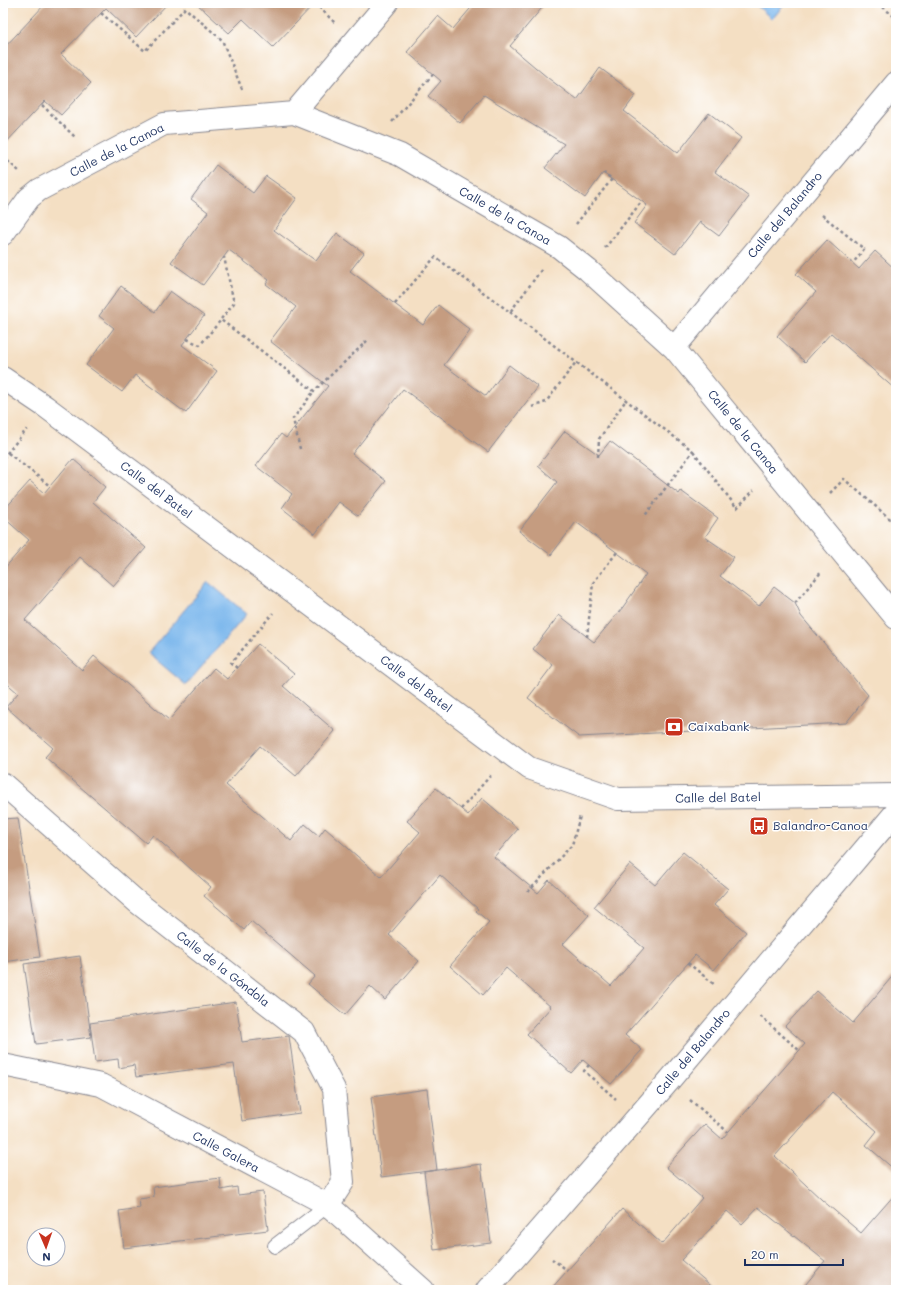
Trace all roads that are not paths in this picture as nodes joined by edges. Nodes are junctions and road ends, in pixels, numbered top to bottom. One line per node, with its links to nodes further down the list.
1 (387, 3): 3 (street)
2 (896, 83): 5 (street, Calle del Balandro)
3 (294, 113): 4 (street, Calle de la Canoa); 5 (street, Calle de la Canoa)
4 (3, 234)
5 (674, 348): 7 (street, Calle de la Canoa)
6 (3, 378): 9 (street, Calle del Batel)
7 (896, 618)
8 (3, 784): 12 (street, Calle de la Góndola)
9 (896, 795)
10 (896, 812): 15 (street, Calle del Balandro)
11 (3, 1064): 12 (street, Calle Galera)
12 (328, 1205): 13 (lane); 14 (street, Calle Galera)
13 (275, 1246)
14 (423, 1290)
15 (487, 1290)

